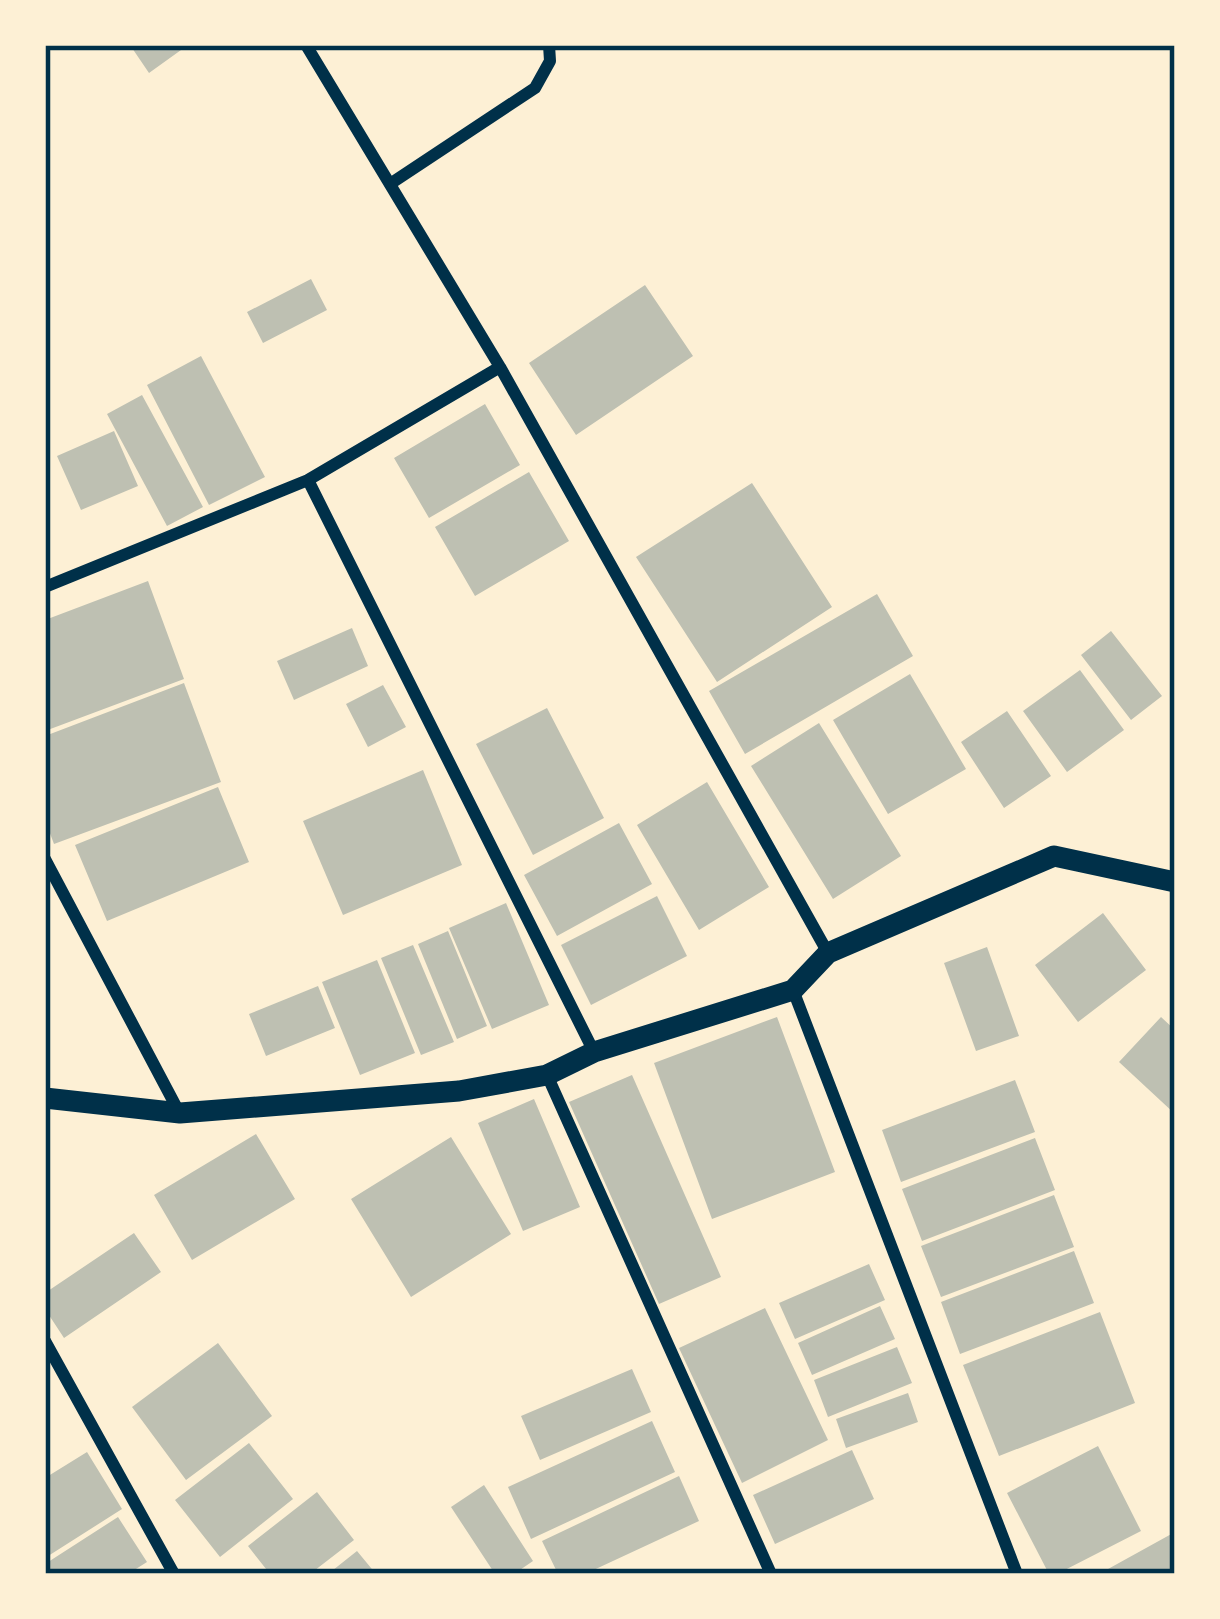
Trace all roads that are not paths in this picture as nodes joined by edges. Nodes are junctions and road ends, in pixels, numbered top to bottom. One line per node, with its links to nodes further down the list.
1 (306, 45): 3 (street)
2 (549, 45): 3 (street)
3 (390, 184): 4 (street)
4 (500, 367): 5 (street); 9 (street)
5 (308, 480): 6 (street); 11 (street)
6 (45, 587)
7 (45, 859): 14 (street)
8 (1175, 882): 9 (street)
9 (828, 953): 10 (street)
10 (793, 989): 11 (street); 18 (street)
11 (594, 1052): 12 (street)
12 (547, 1076): 14 (street); 17 (street)
13 (45, 1098): 14 (street)
14 (180, 1113)
15 (45, 1340): 16 (street)
16 (174, 1574)
17 (771, 1574)
18 (1017, 1574)

